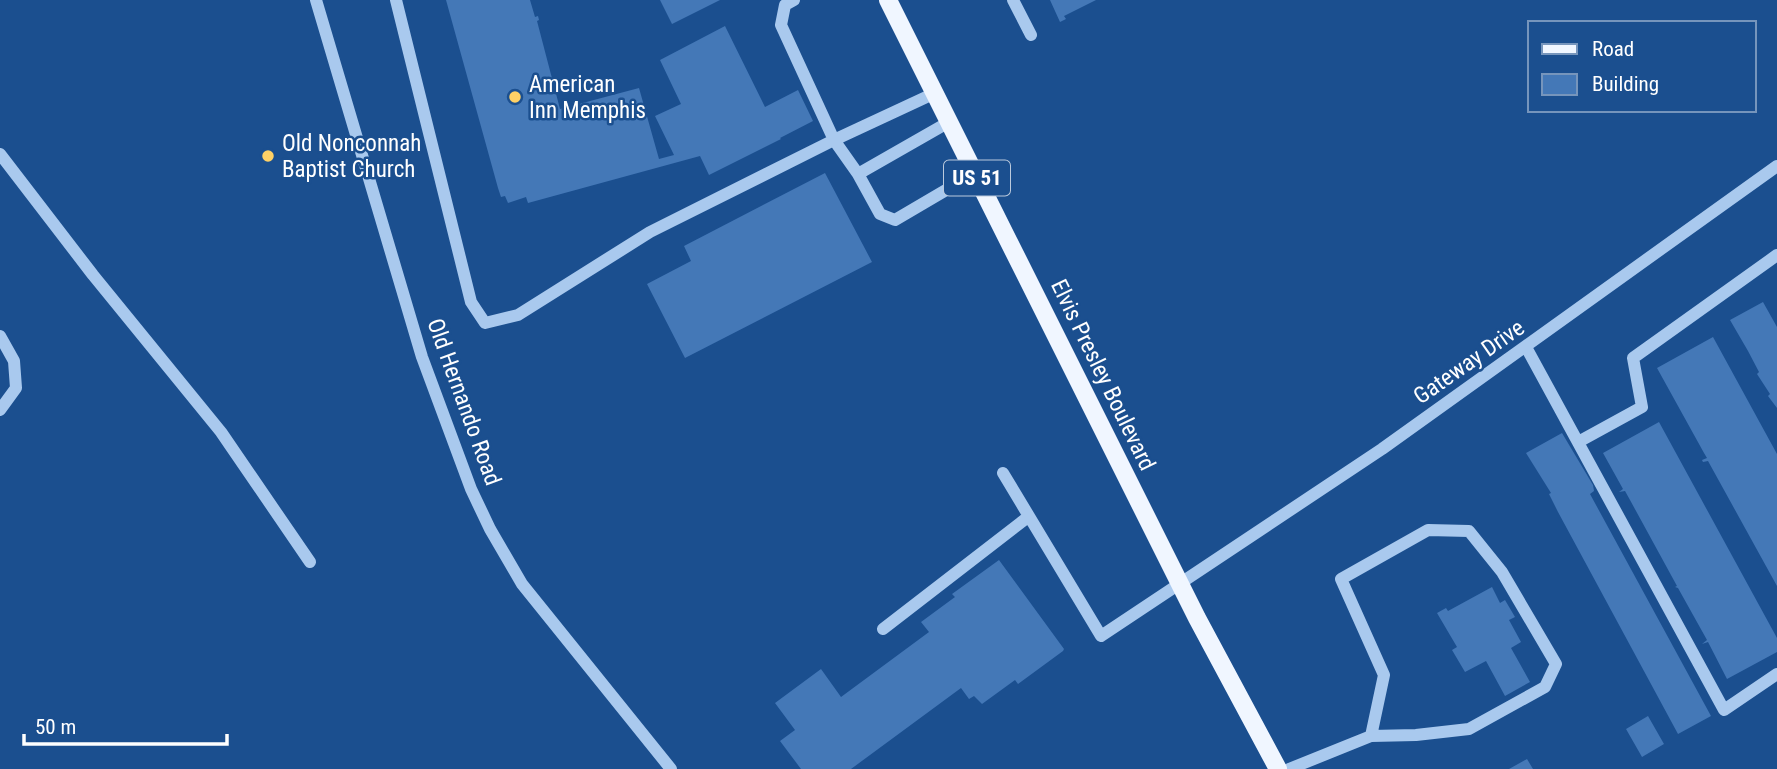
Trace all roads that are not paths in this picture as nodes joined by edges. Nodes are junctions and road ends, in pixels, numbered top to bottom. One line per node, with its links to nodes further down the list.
1 (316, 0): 26 (street, Old Hernando Road)
2 (396, 0): 9 (street)
3 (794, 0): 9 (street)
4 (887, 0): 7 (main road, Elvis Presley Boulevard / US 51)
5 (1013, 0): 6 (street)
6 (1031, 35)
7 (935, 93): 8 (main road, Elvis Presley Boulevard / US 51); 9 (street)
8 (949, 122): 12 (main road, Elvis Presley Boulevard / US 51); 13 (street)
9 (834, 140): 13 (street)
10 (0, 155): 21 (street)
11 (1777, 166): 16 (street, Gateway Drive)
12 (975, 173): 13 (street); 22 (main road, Elvis Presley Boulevard / US 51)
13 (858, 174)
14 (1777, 255): 18 (street)
15 (0, 337): 17 (street)
16 (1527, 346): 18 (street); 22 (street, Gateway Drive)
17 (0, 410)
18 (1580, 441): 24 (street)
19 (1003, 473): 20 (street)
20 (1028, 517): 22 (street, Gateway Drive); 23 (street)
21 (310, 562)
22 (1180, 585): 27 (main road, Elvis Presley Boulevard / US 51)
23 (883, 629)
24 (1777, 674)
25 (1371, 736): 25 (street); 28 (street)
26 (671, 769)
27 (1278, 769)
28 (1289, 769)

